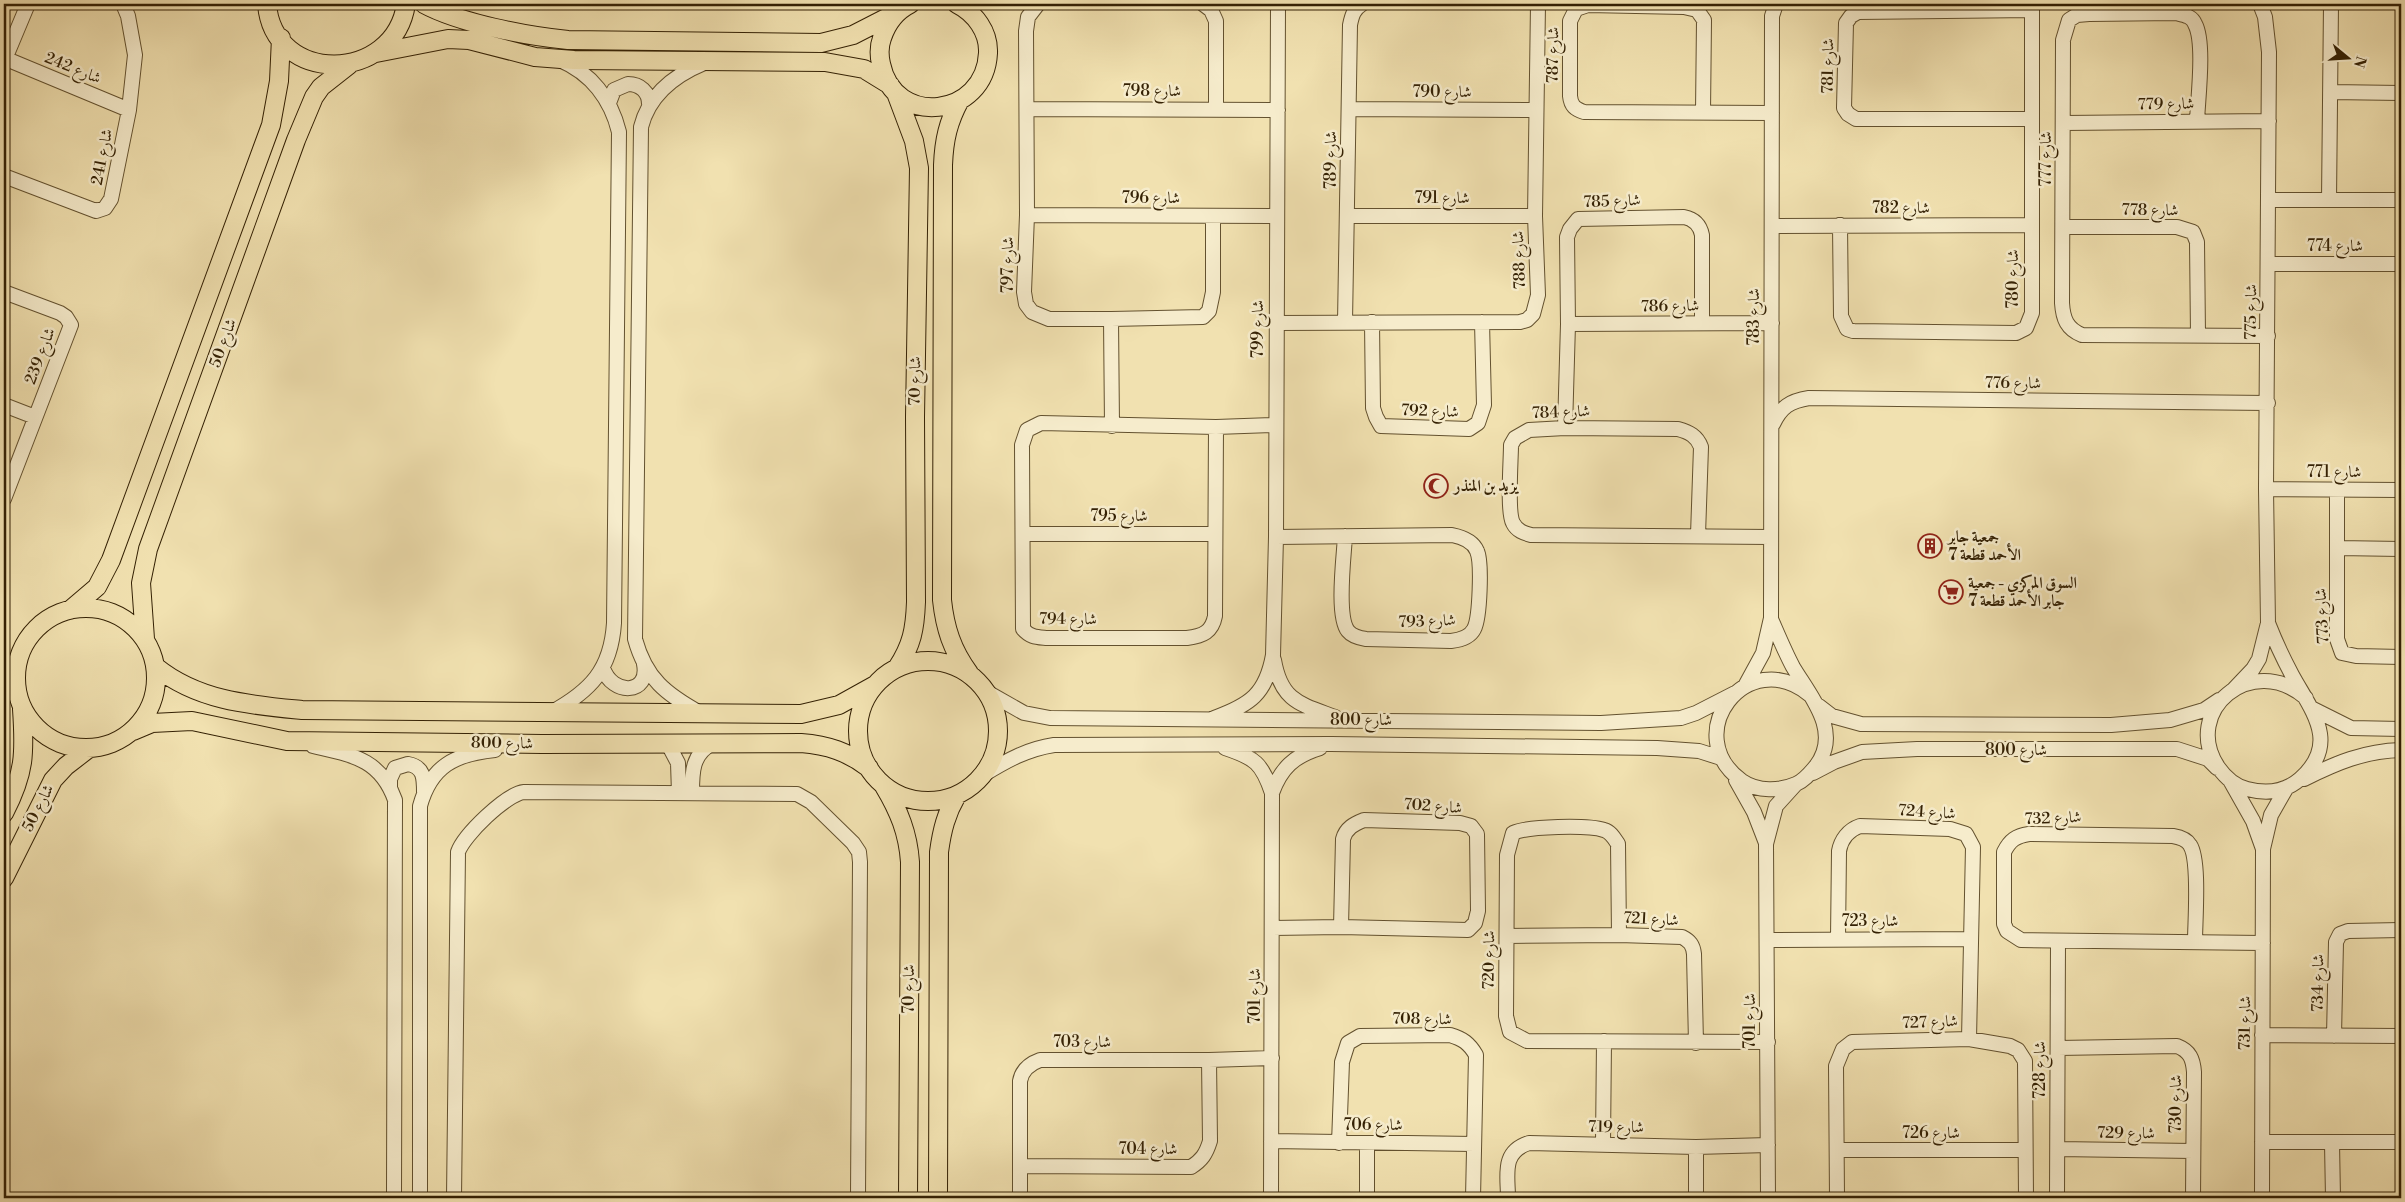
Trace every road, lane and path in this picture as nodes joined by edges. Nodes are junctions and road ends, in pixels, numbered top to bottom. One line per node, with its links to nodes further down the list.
1 (28, 4): 21 (street)
2 (123, 4): 34 (street, شارع 241)
3 (267, 4): 19 (main road)
4 (406, 4): 20 (main road)
5 (424, 4): 15 (main road)
6 (957, 4): 18 (main road)
7 (967, 4): 18 (main road)
8 (1038, 4): 31 (street, شارع 797)
9 (1203, 4): 32 (street)
10 (1278, 4): 35 (street, شارع 799)
11 (1362, 4): 33 (street, شارع 789)
12 (1538, 4): 36 (street, شارع 788)
13 (2260, 4): 41 (street, شارع 775)
14 (2331, 4): 26 (street)
15 (905, 7): 25 (main road, شارع 70)
16 (2032, 7): 39 (street, شارع 780); 39 (street, شارع 781)
17 (1772, 8): 38 (street, شارع 783)
18 (981, 25): 28 (main road)
19 (281, 38): 24 (main road); 89 (main road, شارع 50)
20 (376, 53): 22 (main road); 24 (main road)
21 (4, 59): 34 (street, شارع 242)
22 (557, 59): 23 (main road); 29 (street)
23 (705, 62): 25 (main road); 30 (street)
24 (349, 65): 92 (main road, شارع 50)
25 (893, 89): 28 (main road); 98 (main road, شارع 70)
26 (2330, 92): 27 (street); 45 (street)
27 (2401, 93)
28 (960, 100): 99 (main road, شارع 70)
29 (608, 103): 30 (street); 97 (street)
30 (650, 104): 95 (street)
31 (1027, 109): 32 (street, شارع 798); 47 (street, شارع 797)
32 (1216, 109): 35 (street, شارع 798)
33 (1349, 109): 36 (street, شارع 790); 50 (street, شارع 789)
34 (129, 110): 43 (street, شارع 241)
35 (1278, 110): 49 (street, شارع 799)
36 (1535, 110): 51 (street, شارع 788)
37 (1704, 112): 37 (street, شارع 787); 38 (street, شارع 787)
38 (1772, 112): 54 (street, شارع 783)
39 (2032, 119): 53 (street, شارع 780)
40 (2197, 121): 41 (street, شارع 779); 42 (street, شارع 779); 42 (street, شارع 777)
41 (2269, 121): 44 (street, شارع 775)
42 (2063, 123): 55 (street, شارع 777)
43 (4, 176)
44 (2269, 200): 45 (street); 56 (street, شارع 775)
45 (2329, 200): 46 (street)
46 (2401, 200)
47 (1026, 215): 48 (street, شارع 796); 59 (street, شارع 797)
48 (1213, 216): 49 (street, شارع 796); 59 (street, شارع 797)
49 (1276, 216): 63 (street, شارع 799)
50 (1348, 216): 51 (street, شارع 791); 60 (street, شارع 789)
51 (1535, 216): 62 (street, شارع 788)
52 (1840, 225): 53 (street, شارع 782); 53 (street, شارع 780); 54 (street, شارع 782)
53 (2030, 225)
54 (1772, 226): 65 (street, شارع 783)
55 (2063, 227): 67 (street, شارع 777); 67 (street, شارع 778)
56 (2269, 264): 57 (street, شارع 774); 68 (street, شارع 775)
57 (2401, 264)
58 (4, 292): 71 (street, شارع 239)
59 (1112, 320): 73 (street)
60 (1345, 322): 61 (street, شارع 788); 63 (street, شارع 788)
61 (1372, 322): 62 (street, شارع 788); 62 (street, شارع 792)
62 (1482, 322)
63 (1276, 323): 72 (street, شارع 799)
64 (1702, 323): 65 (street, شارع 786); 66 (street, شارع 786); 66 (street, شارع 785)
65 (1772, 323): 74 (street, شارع 783)
66 (1568, 324): 76 (street, شارع 785)
67 (2198, 334): 68 (street, شارع 777)
68 (2268, 336): 69 (street, شارع 775)
69 (2268, 403): 74 (street, شارع 776); 77 (street, شارع 775)
70 (4, 404): 71 (street)
71 (35, 417): 80 (street, شارع 239)
72 (1275, 424): 75 (street, شارع 794); 85 (street, شارع 799)
73 (1112, 426): 75 (street, شارع 794); 81 (street, شارع 794)
74 (1772, 426): 86 (street, شارع 783)
75 (1216, 428): 82 (street, شارع 794)
76 (1565, 428): 83 (street, شارع 784); 83 (street, شارع 784)
77 (2266, 489): 78 (street, شارع 771); 91 (street, شارع 775)
78 (2337, 489): 79 (street, شارع 771); 87 (street, شارع 773)
79 (2401, 490)
80 (4, 499)
81 (1023, 534): 82 (street, شارع 795); 82 (street, شارع 794)
82 (1214, 534)
83 (1698, 535): 86 (street, شارع 784)
84 (1345, 536): 84 (street, شارع 793); 85 (street, شارع 793)
85 (1276, 537): 93 (street, شارع 799)
86 (1772, 537): 90 (street, شارع 783)
87 (2338, 548): 88 (street); 94 (street, شارع 773)
88 (2401, 549)
89 (70, 610): 92 (main road); 106 (main road)
90 (1771, 618): 101 (street, شارع 783); 104 (street, شارع 783)
91 (2268, 623): 103 (street, شارع 775); 105 (street, شارع 775)
92 (145, 639): 96 (main road)
93 (1273, 655): 109 (street, شارع 799); 110 (street, شارع 799)
94 (2401, 657)
95 (644, 664): 97 (street); 108 (street)
96 (156, 667): 107 (main road, شارع 800); 112 (main road)
97 (603, 668): 107 (street)
98 (897, 668): 99 (main road); 100 (main road)
99 (969, 673): 102 (main road)
100 (875, 685): 108 (main road, شارع 800); 122 (main road)
101 (1740, 690): 104 (street); 110 (street, شارع 800); 121 (street)
102 (987, 692): 109 (street, شارع 800); 124 (main road)
103 (2229, 693): 104 (street, شارع 800); 105 (street); 125 (street)
104 (1814, 701): 126 (street)
105 (2310, 703): 111 (street); 128 (street)
106 (22, 708): 119 (main road); 134 (main road, شارع 50)
107 (550, 713): 108 (main road, شارع 800)
108 (703, 715)
109 (1209, 720): 110 (street, شارع 800)
110 (1343, 720)
111 (2401, 729)
112 (133, 731): 113 (main road, شارع 800); 119 (main road)
113 (287, 741): 115 (main road, شارع 800); 129 (street)
114 (713, 743): 116 (main road, شارع 800); 122 (main road, شارع 800); 131 (street)
115 (542, 744): 116 (main road, شارع 800); 130 (street)
116 (668, 744): 131 (street)
117 (1212, 744): 118 (street, شارع 800); 124 (street, شارع 800); 132 (street, شارع 701)
118 (1331, 744): 121 (street, شارع 800); 132 (street, شارع 701)
119 (88, 749): 137 (main road, شارع 50)
120 (2401, 750): 128 (street)
121 (1721, 758): 123 (street)
122 (869, 768): 127 (main road)
123 (1732, 774): 126 (street); 135 (street, شارع 701)
124 (983, 775): 133 (main road)
125 (2226, 777): 126 (street, شارع 800); 128 (street); 136 (street, شارع 731)
126 (1803, 779): 135 (street, شارع 701)
127 (884, 785): 133 (main road); 178 (main road, شارع 70)
128 (2291, 786): 136 (street, شارع 731)
129 (390, 787): 130 (street); 174 (street)
130 (424, 793): 175 (street)
131 (686, 793): 176 (street); 177 (street)
132 (1272, 793): 139 (street, شارع 701)
133 (957, 795): 179 (main road, شارع 70)
134 (4, 813)
135 (1766, 844): 144 (street, شارع 701)
136 (2263, 849): 148 (street, شارع 731)
137 (4, 878)
138 (1341, 927): 138 (street, شارع 702); 139 (street, شارع 702)
139 (1272, 928): 157 (street, شارع 701)
140 (2401, 930): 150 (street, شارع 734)
141 (1619, 935): 142 (street, شارع 721); 142 (street, شارع 720); 155 (street, شارع 721)
142 (1507, 936): 153 (street, شارع 720)
143 (1838, 938): 144 (street, شارع 723); 145 (street, شارع 723); 145 (street, شارع 724)
144 (1768, 940): 154 (street, شارع 701)
145 (1971, 940): 152 (street, شارع 724)
146 (2058, 941): 147 (street, شارع 732); 147 (street, شارع 732); 156 (street, شارع 728)
147 (2195, 941): 148 (street, شارع 732)
148 (2263, 943): 149 (street, شارع 731)
149 (2262, 1035): 150 (street); 160 (street, شارع 731)
150 (2334, 1036): 151 (street)
151 (2401, 1036)
152 (1970, 1039): 170 (street, شارع 727); 171 (street, شارع 727)
153 (1604, 1041): 155 (street, شارع 720); 164 (street)
154 (1768, 1042): 155 (street, شارع 720); 167 (street, شارع 701)
155 (1696, 1043)
156 (2058, 1048): 169 (street, شارع 728); 172 (street, شارع 730)
157 (1272, 1058): 158 (street, شارع 703); 159 (street, شارع 701)
158 (1209, 1060): 173 (street, شارع 703); 173 (street, شارع 704)
159 (1272, 1141): 162 (street, شارع 706); 181 (street, شارع 701)
160 (2262, 1142): 165 (street); 191 (street, شارع 731)
161 (2401, 1142): 165 (street)
162 (1339, 1143): 163 (street, شارع 706); 166 (street, شارع 708)
163 (1367, 1143): 166 (street, شارع 706); 182 (street)
164 (1603, 1143): 168 (street, شارع 719); 184 (street, شارع 719)
165 (2332, 1143): 192 (street)
166 (1474, 1144): 183 (street, شارع 708)
167 (1768, 1145): 168 (street, شارع 719); 186 (street, شارع 701)
168 (1696, 1147): 185 (street)
169 (2058, 1149): 172 (street, شارع 729); 189 (street, شارع 728)
170 (1838, 1150): 171 (street, شارع 726); 187 (street, شارع 727)
171 (2025, 1150): 188 (street, شارع 727)
172 (2193, 1151): 190 (street, شارع 730)
173 (1020, 1166): 180 (street, شارع 703)
174 (394, 1198)
175 (420, 1198)
176 (454, 1198)
177 (858, 1198)
178 (908, 1198)
179 (938, 1198)
180 (1020, 1198)
181 (1271, 1198)
182 (1367, 1198)
183 (1474, 1198)
184 (1508, 1198)
185 (1696, 1198)
186 (1768, 1198)
187 (1837, 1198)
188 (2026, 1198)
189 (2057, 1198)
190 (2193, 1198)
191 (2262, 1198)
192 (2333, 1198)

